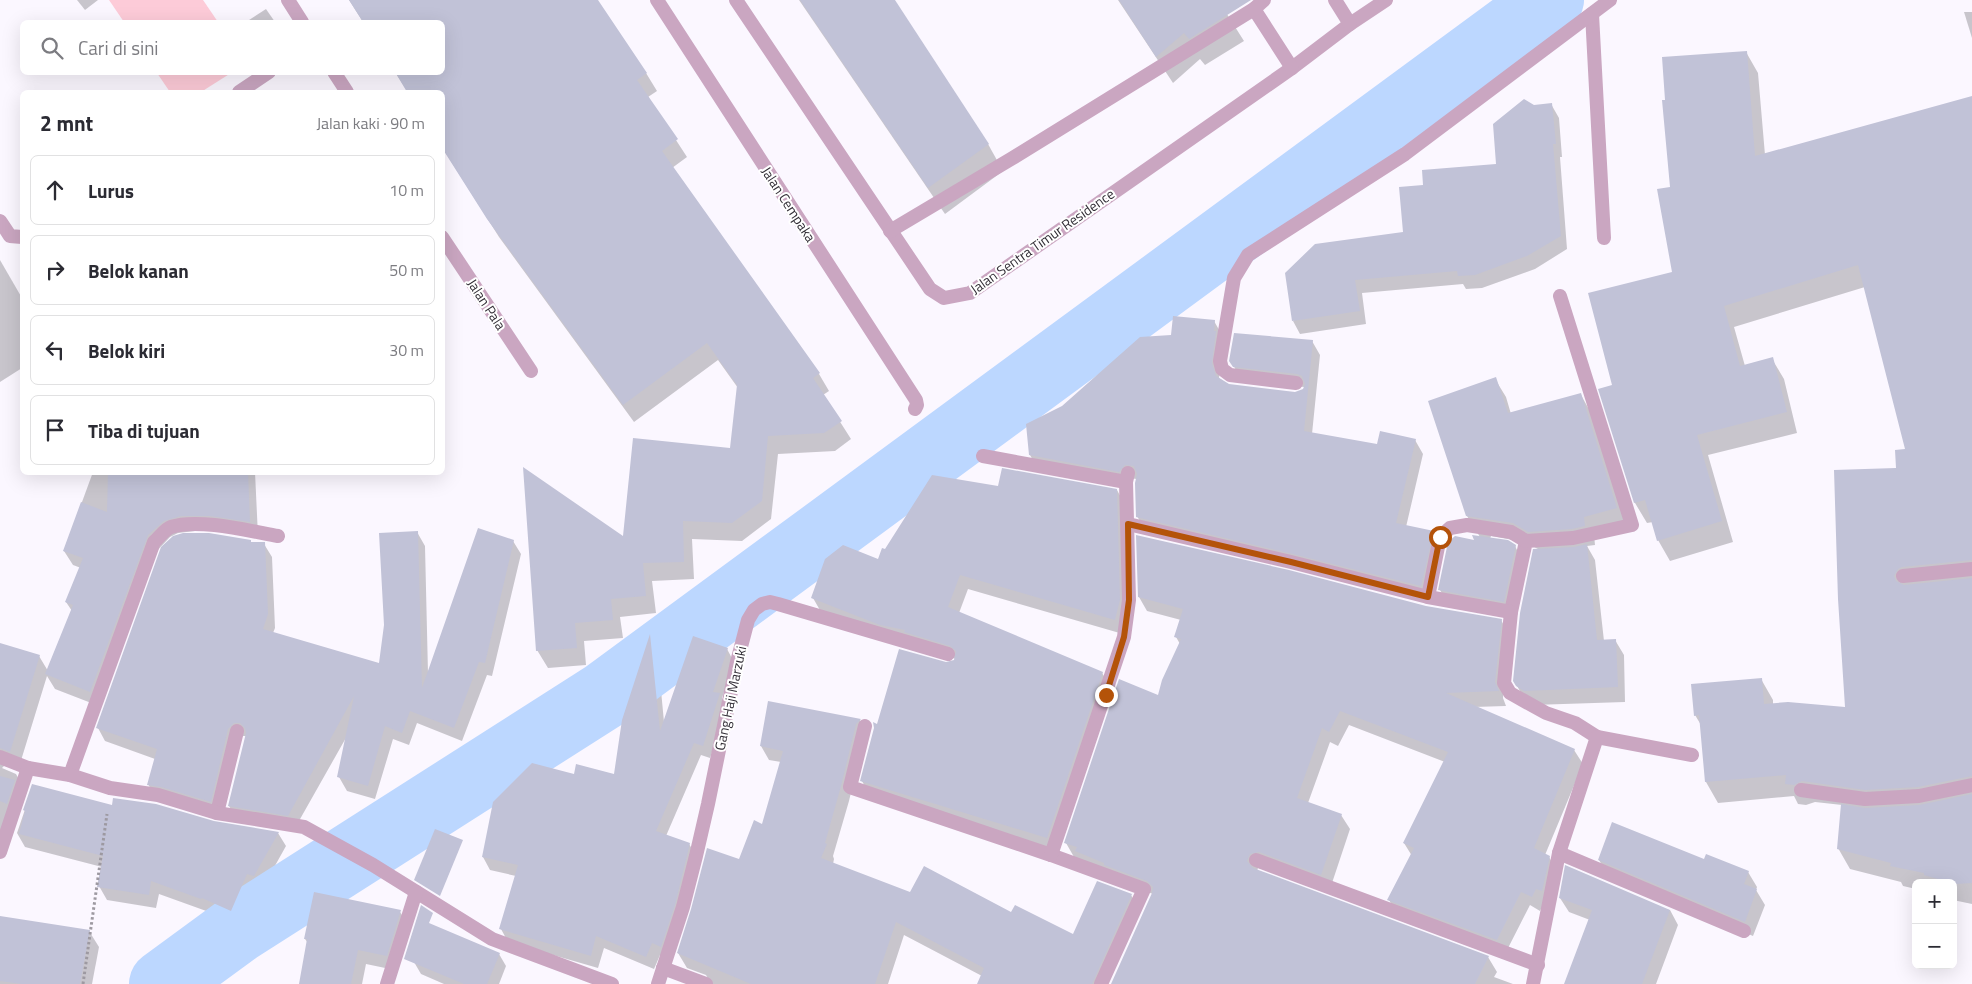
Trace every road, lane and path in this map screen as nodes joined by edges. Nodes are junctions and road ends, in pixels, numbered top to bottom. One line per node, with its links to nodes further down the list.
1 (288, 0): 9 (street)
2 (657, 0): 24 (street, Jalan Cempaka)
3 (736, 0): 17 (street, Jalan Sentra Timur Residence)
4 (1335, 0): 10 (street)
5 (1386, 0): 10 (street, Jalan Sentra Timur Residence)
6 (1610, 0): 8 (street)
7 (1259, 4): 11 (street); 17 (street)
8 (1592, 14): 19 (street); 23 (street)
9 (301, 20)
10 (1350, 24): 11 (street, Jalan Sentra Timur Residence)
11 (1292, 68): 17 (street, Jalan Sentra Timur Residence)
12 (265, 75): 14 (street)
13 (336, 75): 15 (street)
14 (243, 90)
15 (346, 90)
16 (0, 221): 18 (street)
17 (890, 231)
18 (20, 237)
19 (1604, 238)
20 (445, 242): 22 (street, Jalan Pala)
21 (1560, 296): 28 (street)
22 (531, 371)
23 (1296, 383)
24 (915, 408)
25 (983, 456): 26 (street)
26 (1128, 524): 31 (street); 47 (street)
27 (278, 536): 40 (street)
28 (1526, 541): 31 (street); 32 (street)
29 (1972, 568): 30 (street)
30 (1903, 576)
31 (1428, 597): 32 (street)
32 (1511, 612): 36 (street)
33 (948, 654): 52 (street, Gang Haji Marzuki)
34 (865, 726): 47 (street)
35 (237, 731): 44 (street)
36 (1598, 737): 37 (street); 46 (street)
37 (1692, 755)
38 (0, 757): 39 (street)
39 (28, 768): 40 (street); 45 (street)
40 (70, 775): 42 (street)
41 (1972, 785): 43 (street)
42 (110, 788): 44 (street); 53 (path)
43 (1801, 790)
44 (217, 813): 49 (street)
45 (0, 852)
46 (1559, 853): 50 (street); 51 (street)
47 (1050, 855): 58 (street)
48 (1256, 860): 51 (street)
49 (416, 892): 54 (street); 55 (street)
50 (1744, 931)
51 (1538, 965): 59 (street)
52 (663, 968): 56 (street, Gang Haji Marzuki); 57 (street)
53 (83, 984)
54 (387, 984)
55 (612, 984)
56 (658, 984)
57 (706, 984)
58 (1101, 984)
59 (1533, 984)

